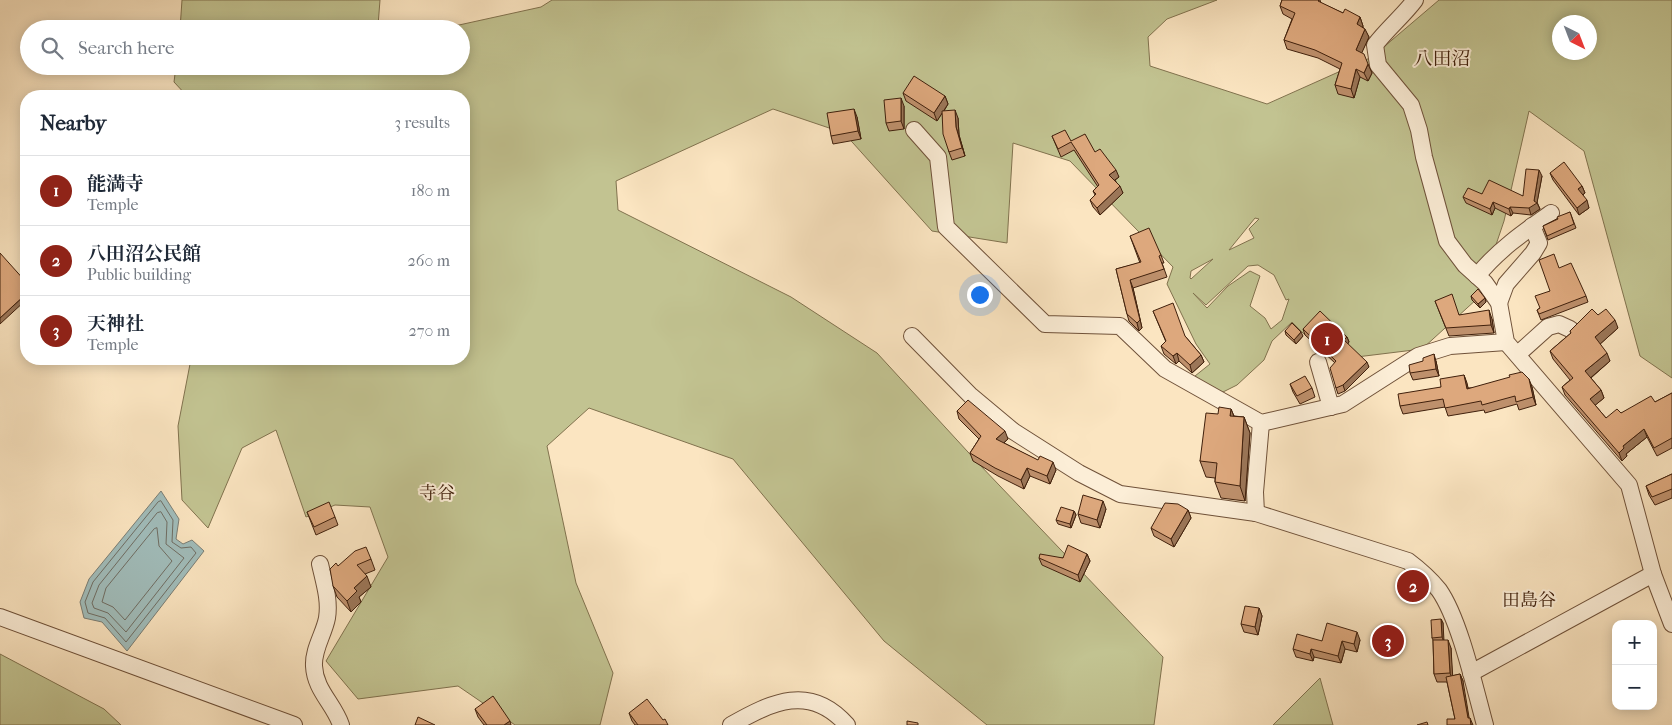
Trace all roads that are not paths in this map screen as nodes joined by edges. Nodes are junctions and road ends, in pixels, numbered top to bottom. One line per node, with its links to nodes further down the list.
1 (1415, 0): 5 (street)
2 (914, 130): 13 (street)
3 (1551, 213): 4 (street)
4 (1532, 226): 5 (street); 6 (street)
5 (1477, 276): 6 (street)
6 (1499, 303): 9 (street)
7 (1570, 329): 10 (street)
8 (912, 336): 14 (street)
9 (1506, 342): 10 (street); 12 (street)
10 (1518, 354): 16 (street)
11 (1318, 362): 12 (street)
12 (1331, 407): 13 (street)
13 (1262, 423): 14 (street)
14 (1256, 513): 19 (street)
15 (320, 564): 21 (street)
16 (1653, 574): 18 (street); 19 (street)
17 (0, 616): 20 (street)
18 (1672, 624)
19 (1471, 674): 24 (street)
20 (294, 725)
21 (340, 725)
22 (731, 725): 23 (street)
23 (847, 725)
24 (1485, 725)

